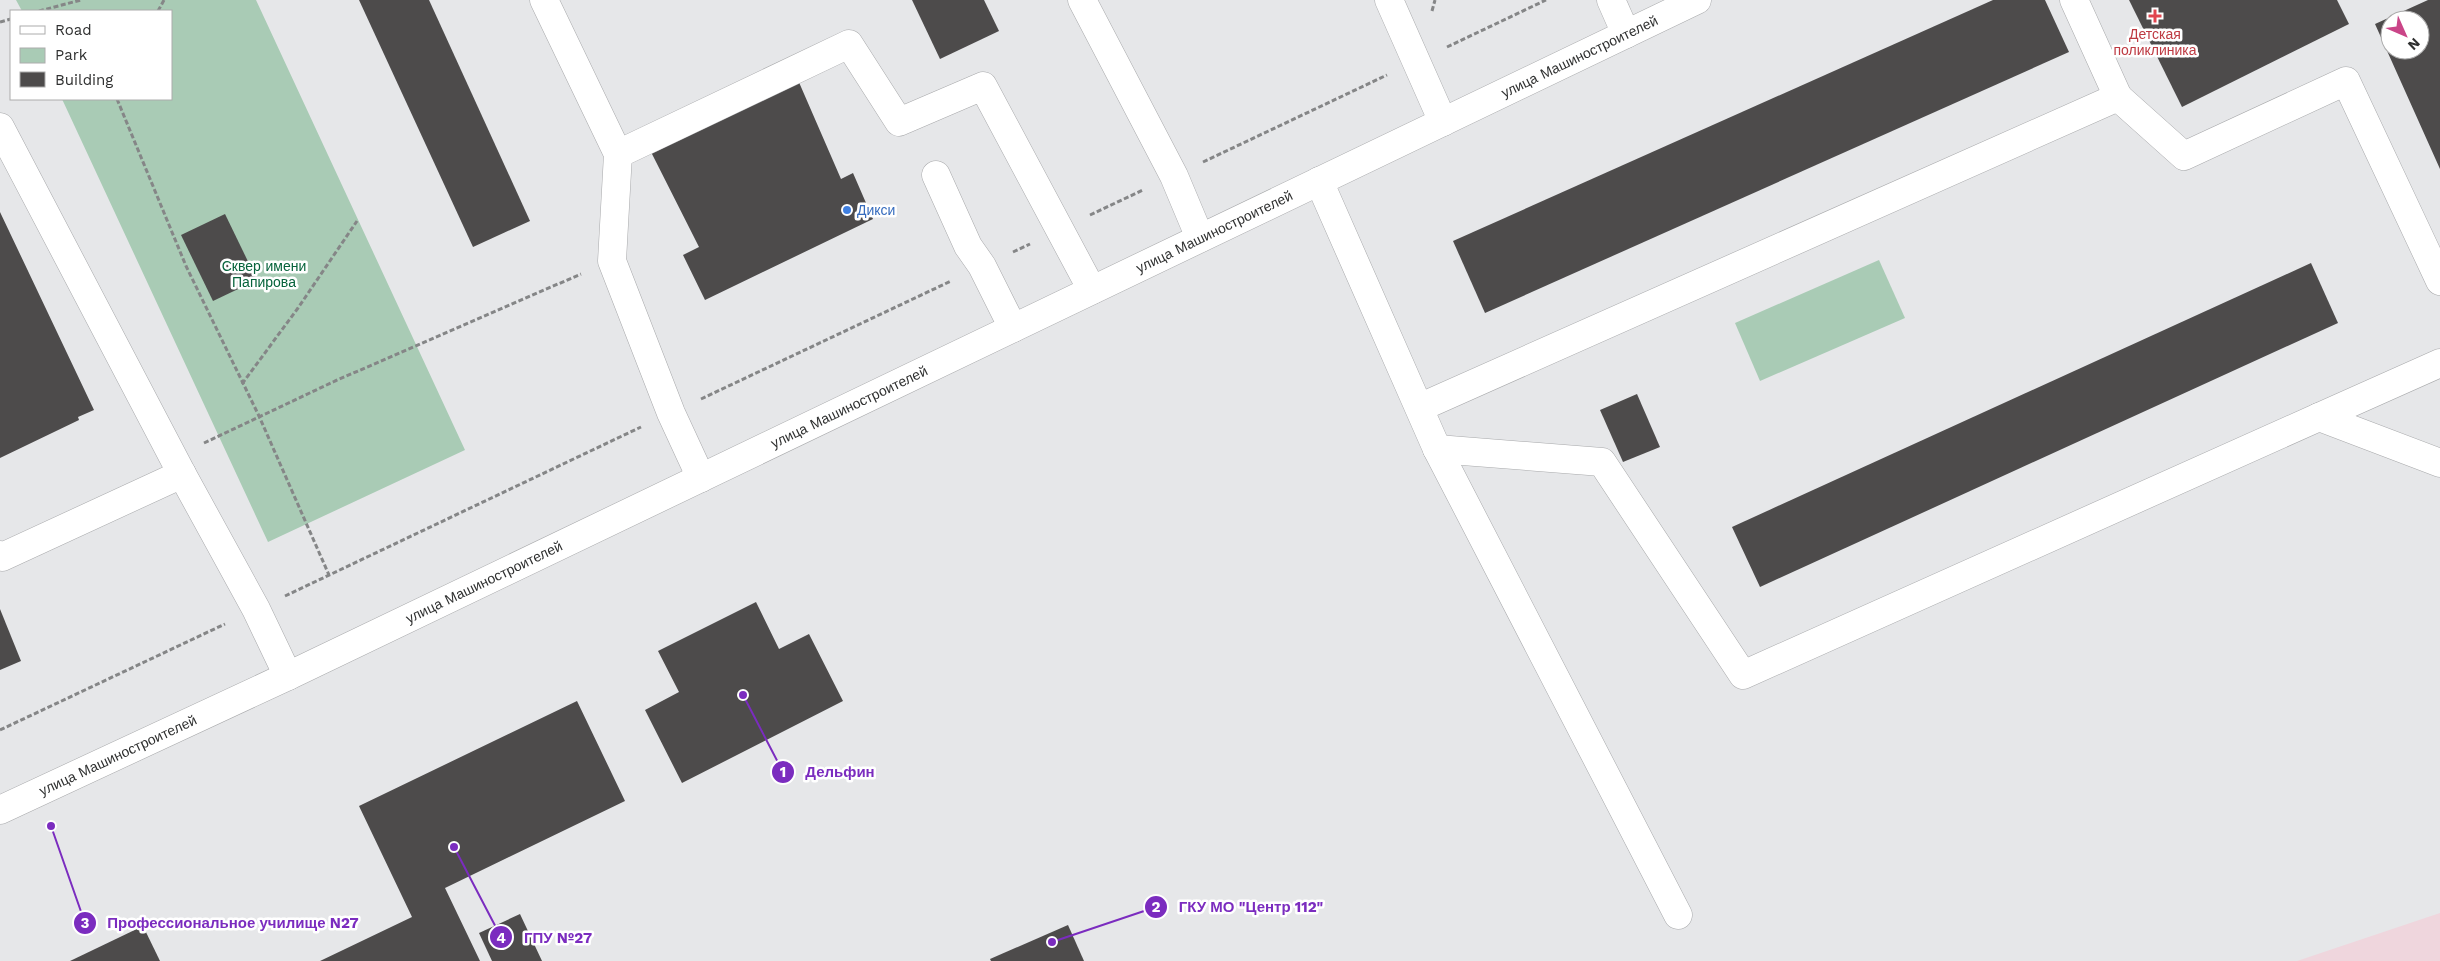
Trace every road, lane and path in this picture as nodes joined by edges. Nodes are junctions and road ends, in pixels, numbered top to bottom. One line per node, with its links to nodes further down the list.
1 (81, 0): 9 (path)
2 (544, 0): 16 (street)
3 (1082, 0): 18 (street)
4 (1389, 0): 11 (street)
5 (1546, 0): 11 (path)
6 (1611, 0): 10 (street)
7 (1697, 0): 10 (street, улица Машиностроителей)
8 (2074, 0): 12 (street)
9 (43, 10)
10 (1626, 34): 14 (street, улица Машиностроителей)
11 (1416, 61): 14 (street); 18 (path)
12 (2118, 97): 25 (street); 30 (street)
13 (118, 100): 29 (path)
14 (1443, 122): 19 (street, улица Машиностроителей)
15 (0, 127): 36 (street)
16 (618, 154): 21 (street); 23 (street)
17 (936, 175): 24 (street)
18 (1174, 176): 21 (path); 22 (street)
19 (1319, 181): 22 (street, улица Машиностроителей); 30 (street)
20 (357, 221): 29 (path)
21 (1060, 229): 24 (path); 26 (street)
22 (1200, 238): 26 (street, улица Машиностроителей)
23 (612, 261): 31 (street); 32 (path)
24 (982, 266): 27 (street); 31 (path)
25 (2440, 281)
26 (1092, 290): 27 (street, улица Машиностроителей)
27 (1014, 328): 37 (street, улица Машиностроителей)
28 (2440, 363): 33 (street)
29 (242, 384): 32 (path)
30 (1421, 408): 34 (street)
31 (671, 413): 37 (street); 39 (path)
32 (259, 416): 36 (path); 39 (path)
33 (2319, 417): 34 (street); 35 (street)
34 (1437, 449): 44 (street)
35 (2440, 463)
36 (178, 465): 38 (street); 40 (street)
37 (701, 478): 41 (street, улица Машиностроителей)
38 (0, 556)
39 (329, 575): 40 (path)
40 (256, 609): 41 (street); 42 (path)
41 (288, 676): 43 (street, улица Машиностроителей)
42 (0, 730)
43 (0, 810)
44 (1678, 915)

